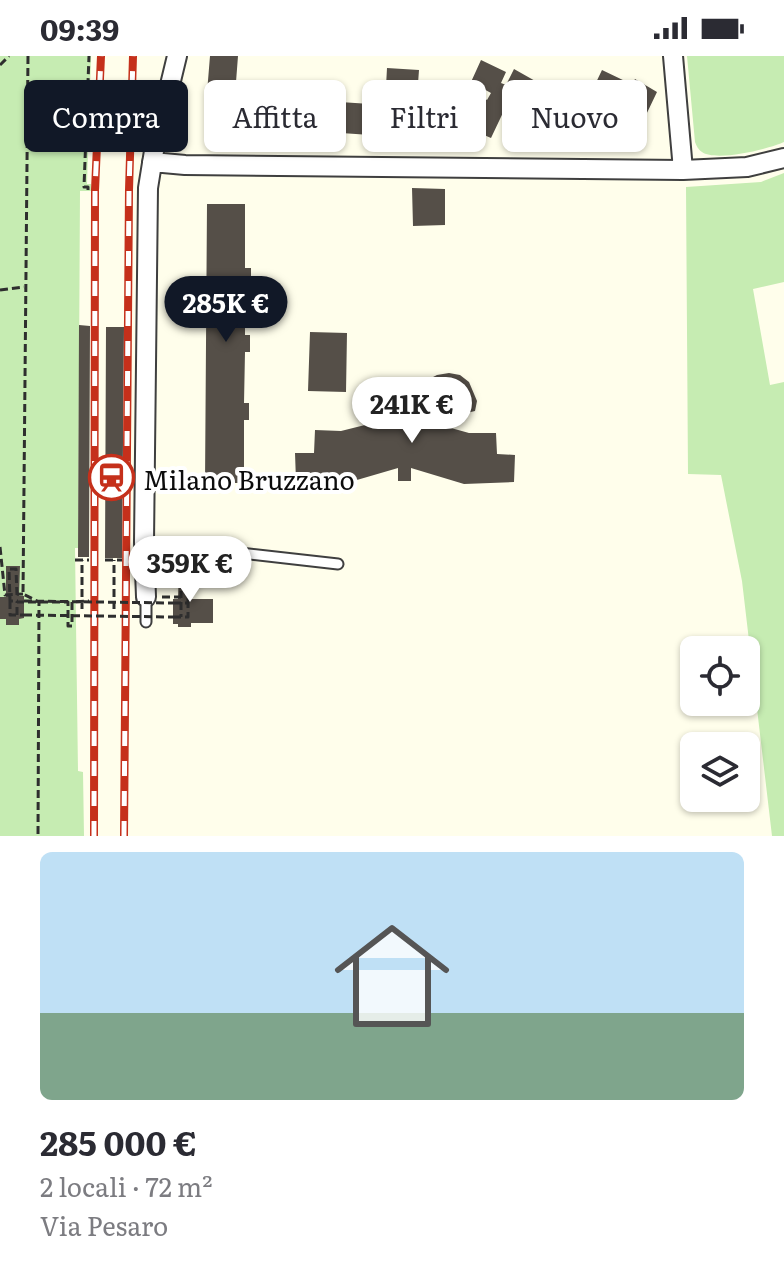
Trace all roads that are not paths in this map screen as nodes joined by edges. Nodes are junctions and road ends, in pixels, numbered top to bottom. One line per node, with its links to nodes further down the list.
1 (177, 56): 4 (street)
2 (673, 56): 5 (street)
3 (784, 158): 5 (street)
4 (152, 162): 5 (street); 6 (street)
5 (683, 170)
6 (144, 542): 7 (lane); 8 (street)
7 (338, 564)
8 (146, 597): 9 (lane)
9 (146, 622)

